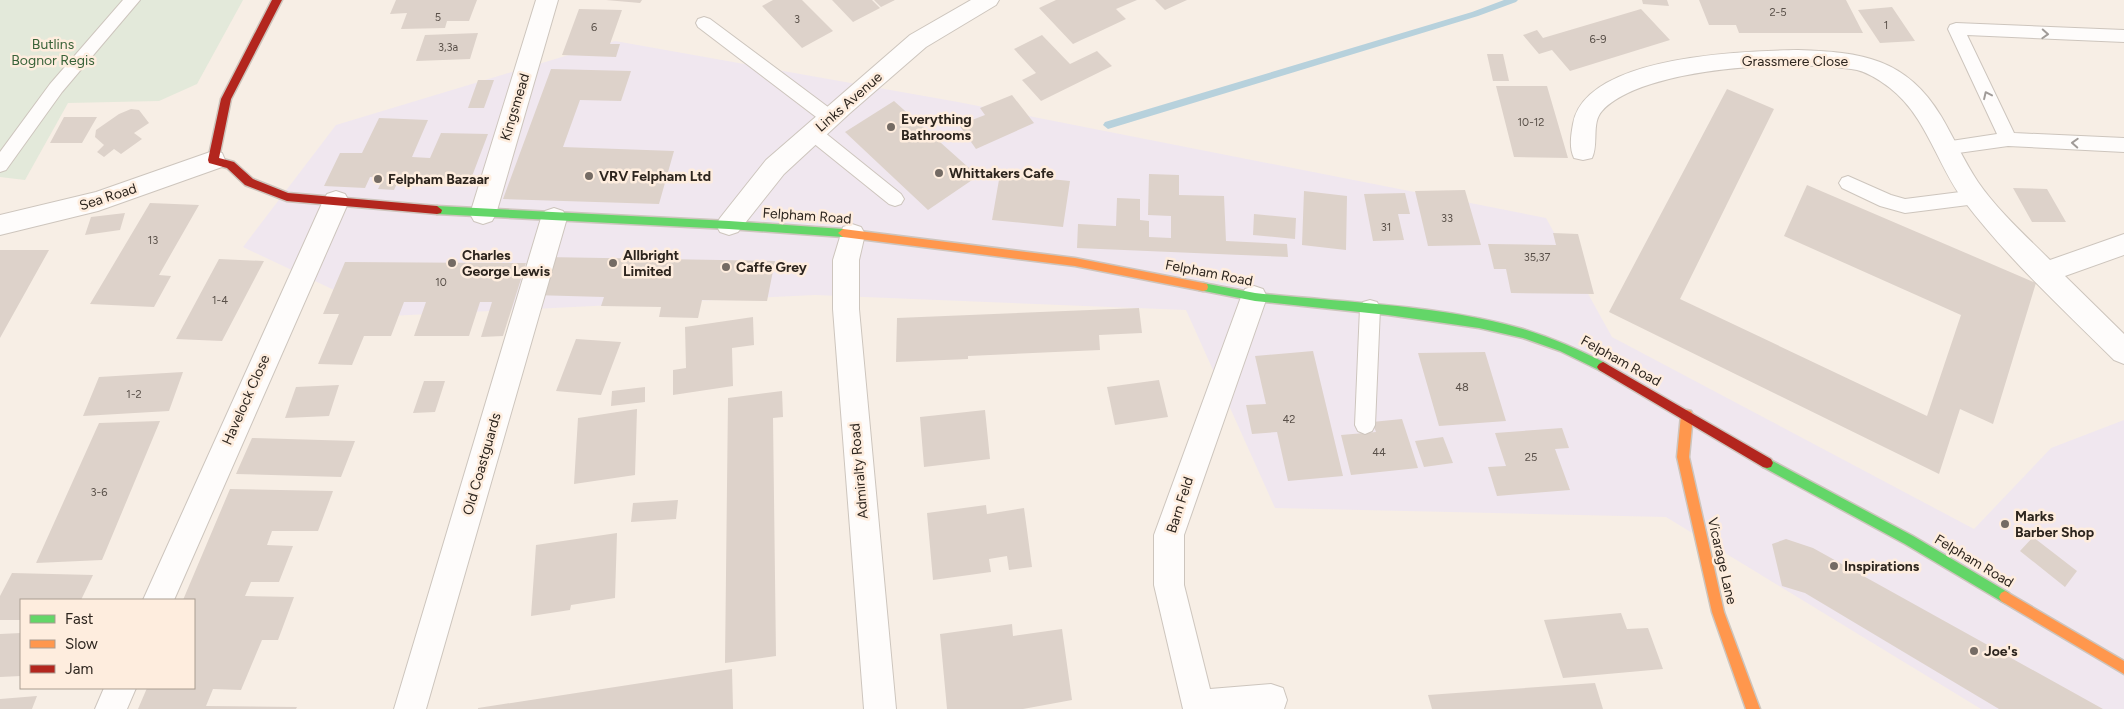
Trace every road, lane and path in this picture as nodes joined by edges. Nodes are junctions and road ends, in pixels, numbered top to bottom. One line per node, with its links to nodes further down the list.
1 (132, 0): 13 (lane)
2 (277, 0): 12 (street)
3 (547, 0): 18 (street, Kingsmead)
4 (988, 0): 7 (street, Links Avenue)
5 (704, 23): 7 (lane)
6 (2124, 36): 8 (lane, one-way to 6)
7 (821, 125): 16 (lane); 21 (street, Links Avenue)
8 (2008, 139): 9 (lane, one-way to 8); 10 (lane)
9 (2124, 145)
10 (1944, 148): 11 (street, Grassmere Close); 15 (street, Grassmere Close)
11 (1583, 150)
12 (213, 160): 17 (street, Felpham Road); 20 (street, Sea Road)
13 (0, 165)
14 (1848, 183): 15 (lane)
15 (1976, 197): 24 (street, Grassmere Close)
16 (896, 199)
17 (336, 201): 18 (street, Felpham Road); 30 (street, Havelock Close)
18 (483, 214): 19 (street, Felpham Road)
19 (554, 218): 21 (street, Felpham Road); 35 (street, Old Coastguards)
20 (0, 225)
21 (729, 225): 22 (street, Felpham Road)
22 (852, 234): 25 (street, Felpham Road); 36 (street, Admiralty Road)
23 (2124, 244): 24 (street)
24 (2045, 273): 27 (street, Grassmere Close)
25 (1254, 297): 26 (street, Felpham Road); 33 (street, Barn Feld)
26 (1370, 308): 28 (street, Felpham Road); 29 (lane)
27 (2124, 352)
28 (1687, 415): 31 (street, Felpham Road); 37 (street, Vicarage Lane)
29 (1365, 424)
30 (158, 599)
31 (2124, 668)
32 (120, 689): 34 (street)
33 (1271, 700)
34 (111, 709)
35 (410, 709)
36 (880, 709)
37 (1753, 709)

